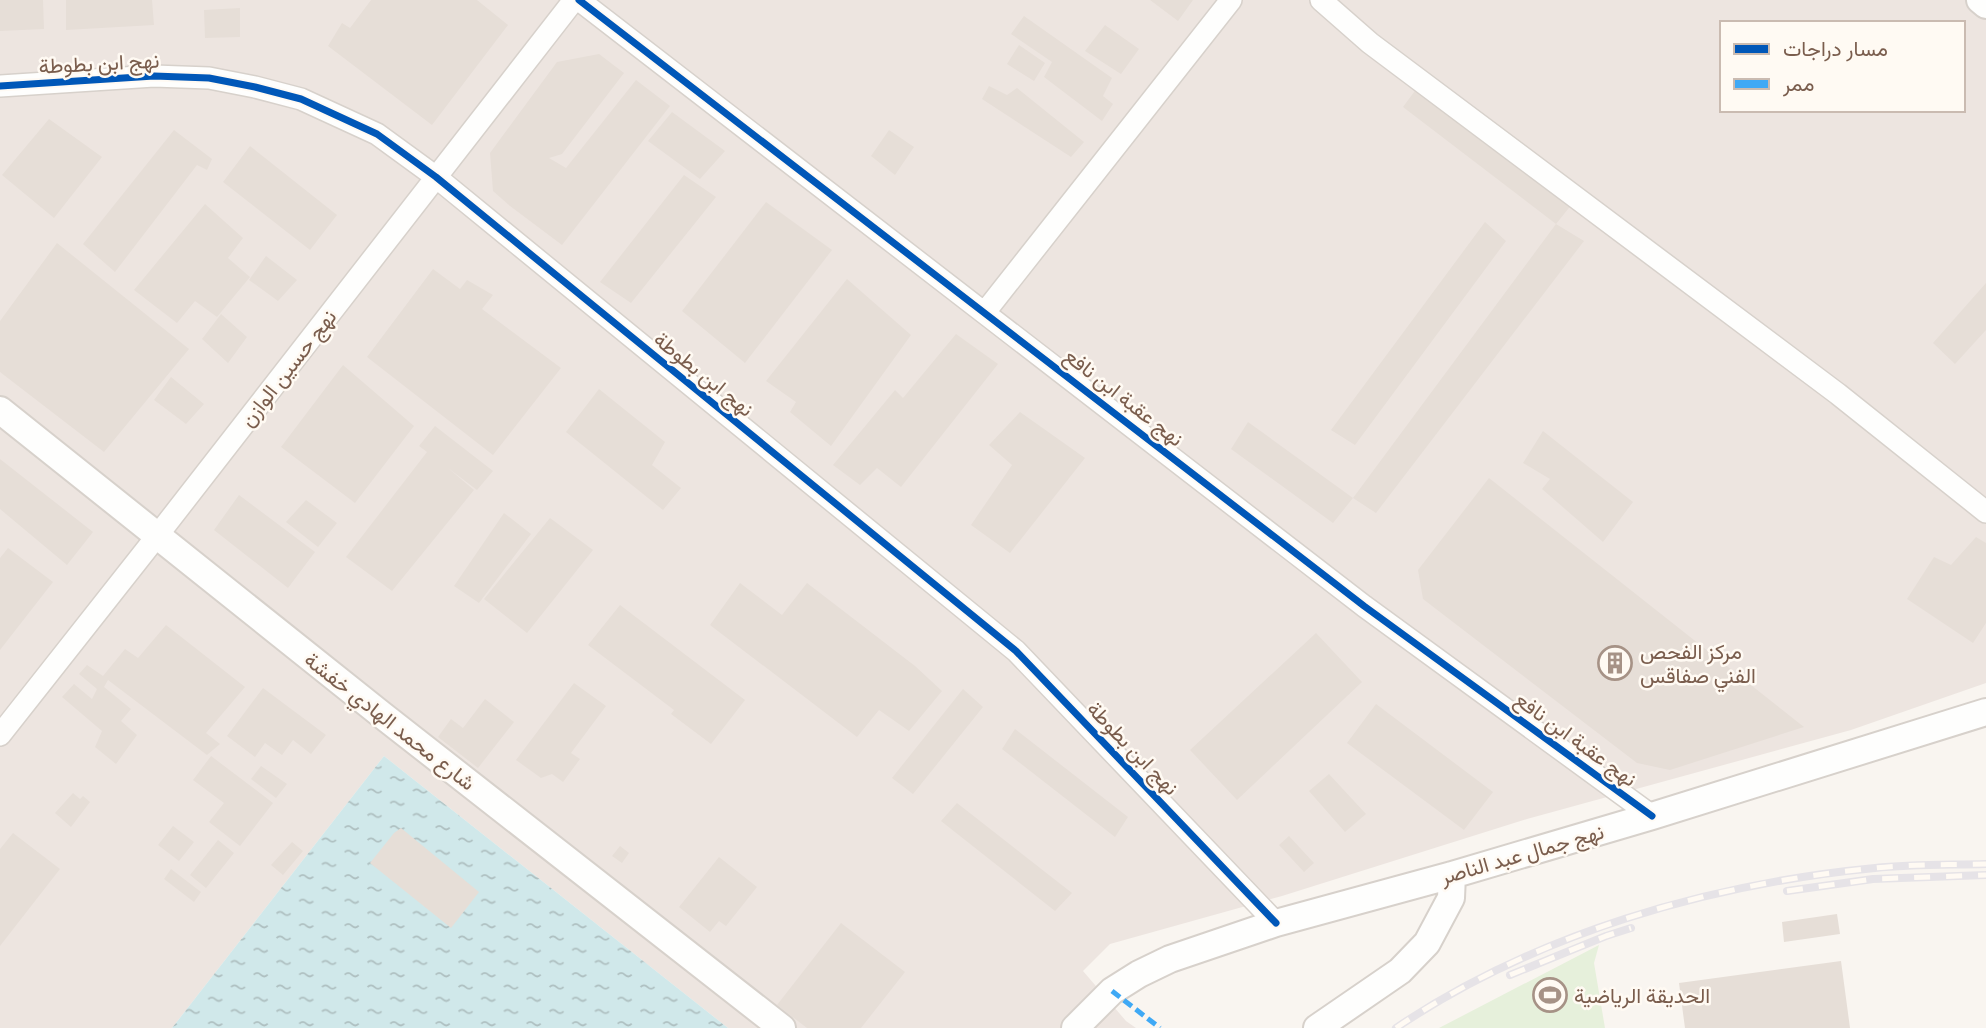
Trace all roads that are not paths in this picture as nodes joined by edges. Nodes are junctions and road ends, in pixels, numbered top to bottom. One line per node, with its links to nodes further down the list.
1 (573, 0): 8 (street, نهج حسين الوازن)
2 (579, 0): 9 (street, نهج عقبة ابن نافع)
3 (1231, 0): 9 (street)
4 (1321, 0): 11 (street)
5 (1980, 0): 6 (street)
6 (1986, 5)
7 (0, 86): 8 (street, نهج ابن بطوطة)
8 (436, 177): 12 (street, نهج حسين الوازن); 17 (street, نهج ابن بطوطة)
9 (985, 312): 15 (street, نهج عقبة ابن نافع)
10 (0, 410): 12 (street, شارع محمد الهادي خفشة)
11 (1986, 512)
12 (157, 536): 14 (street, نهج حسين الوازن); 18 (street, شارع محمد الهادي خفشة)
13 (1986, 712): 15 (street, نهج جمال عبد الناصر)
14 (0, 735)
15 (1652, 816): 16 (street, نهج جمال عبد الناصر)
16 (1452, 875): 17 (street, نهج جمال عبد الناصر); 20 (street)
17 (1276, 923): 19 (street, نهج جمال عبد الناصر)
18 (782, 1028)
19 (1075, 1028)
20 (1317, 1028)

